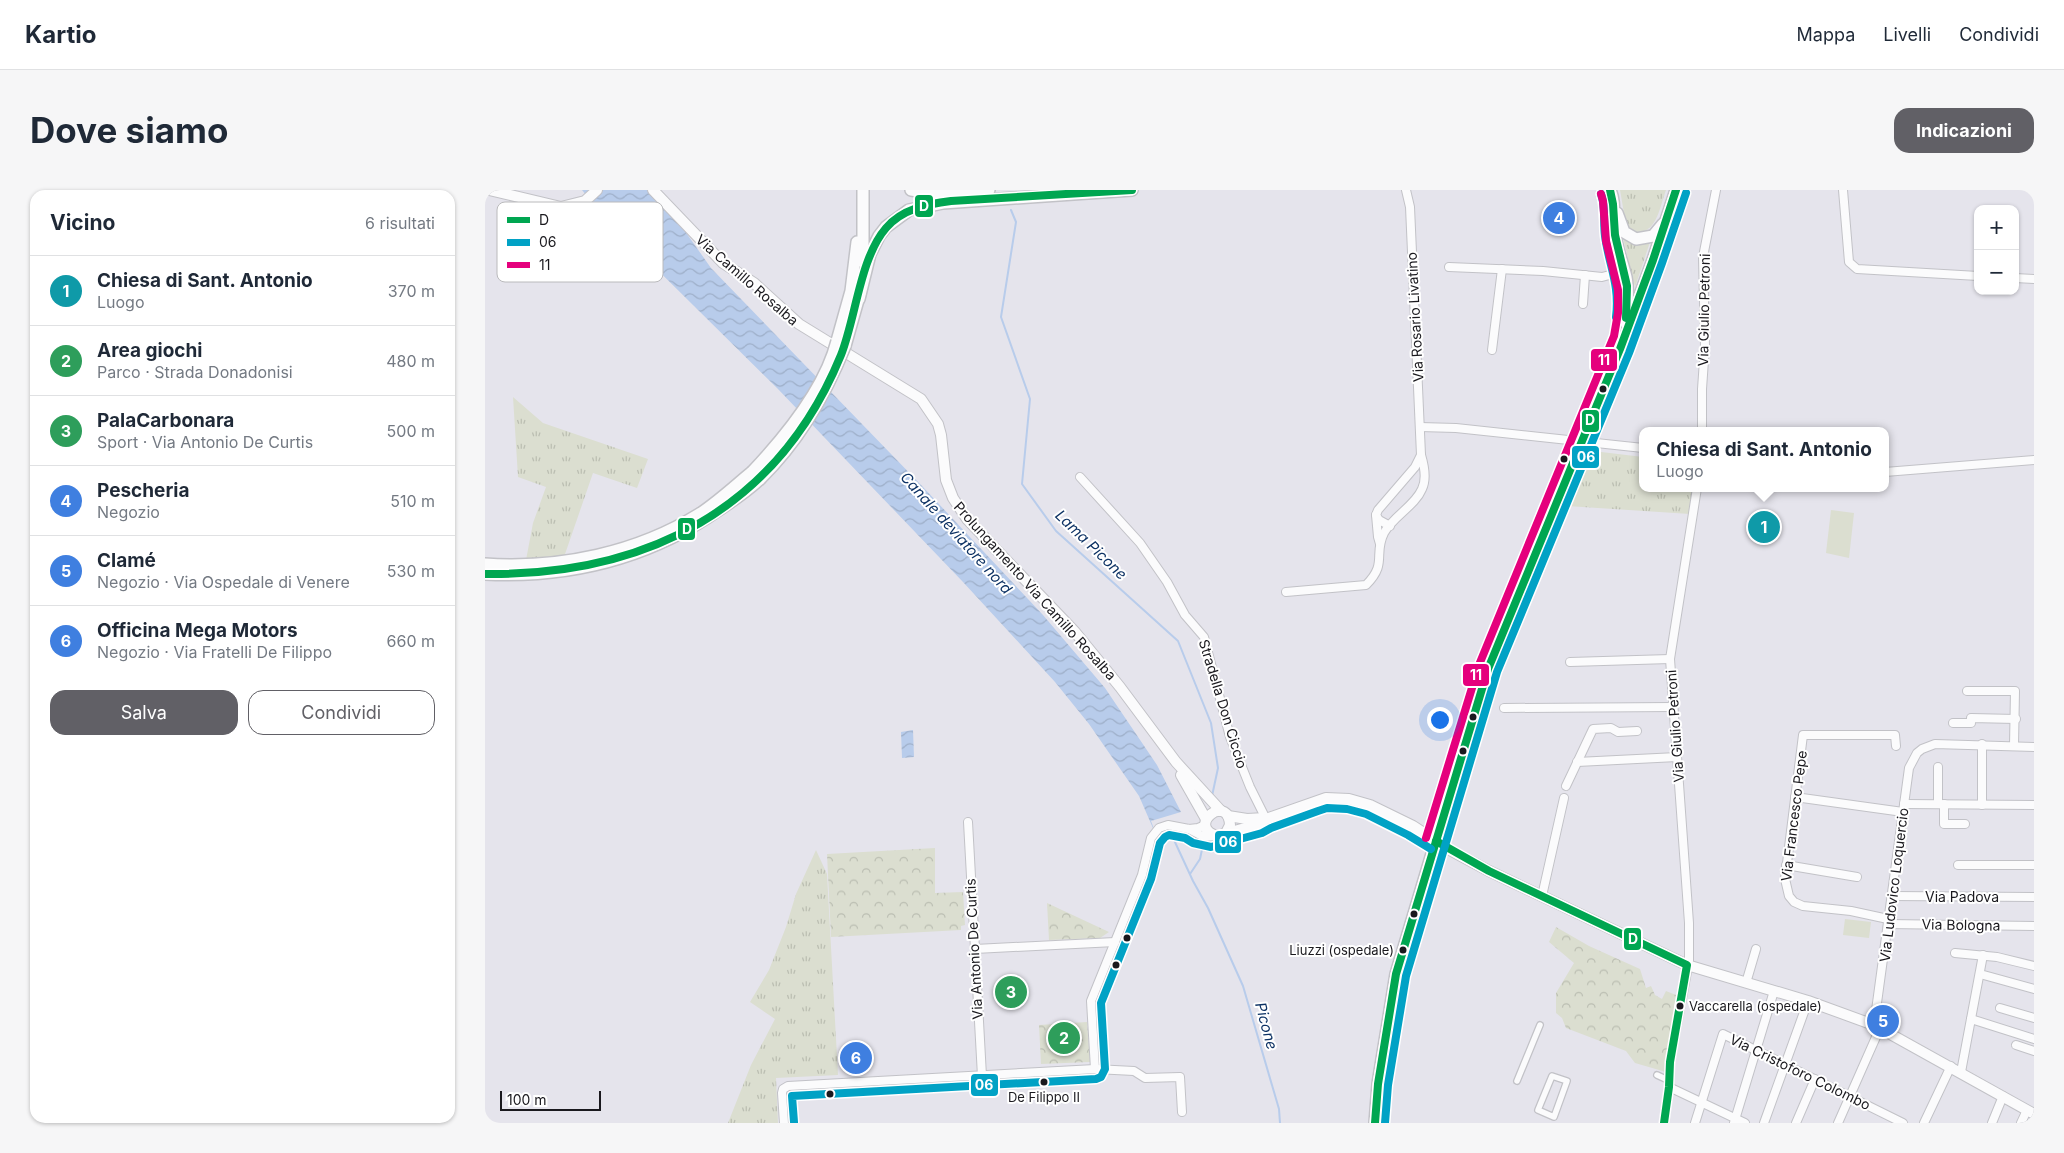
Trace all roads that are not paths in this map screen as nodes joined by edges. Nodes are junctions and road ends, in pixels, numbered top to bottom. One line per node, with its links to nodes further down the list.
1 (489, 190): 16 (street)
2 (597, 190): 17 (street)
3 (653, 190): 33 (street, Via Camillo Rosalba)
4 (856, 190): 33 (main road)
5 (863, 190): 30 (main road)
6 (911, 190): 15 (main road)
7 (989, 190): 15 (main road)
8 (1132, 190): 15 (main road)
9 (1406, 190): 19 (street)
10 (1413, 190): 19 (street)
11 (1610, 190): 18 (main road)
12 (1677, 190): 20 (main road)
13 (1717, 190): 36 (street, Via Giulio Petroni)
14 (1843, 190): 25 (street)
15 (932, 198): 30 (main road)
16 (540, 202)
17 (582, 202)
18 (1614, 202): 20 (main road); 22 (main road)
19 (1410, 207): 35 (street, Via Rosario Livatino)
20 (1669, 213): 32 (main road)
21 (1449, 267): 23 (street)
22 (1623, 267): 26 (street); 29 (main road)
23 (1502, 269): 24 (street); 34 (street)
24 (1585, 275): 26 (street); 31 (street)
25 (1974, 276)
26 (1609, 277): 29 (street)
27 (2019, 278): 28 (street)
28 (2034, 280)
29 (1627, 286): 32 (main road)
30 (859, 299): 33 (main road)
31 (1583, 304)
32 (1625, 332): 37 (main road)
33 (837, 344): 42 (main road, bridge); 42 (main road, bridge); 63 (street, Prolungamento Via Camillo Rosalba)
34 (1492, 350)
35 (1420, 427): 37 (street); 39 (street, Via Rosario Livatino)
36 (1702, 427)
37 (1582, 440): 38 (street); 80 (main road)
38 (1639, 447)
39 (1421, 455): 45 (street); 46 (street, Via Rosario Livatino)
40 (2034, 460): 41 (street)
41 (1889, 472)
42 (756, 476): 48 (main road)
43 (1080, 477): 74 (street, Stradella Don Ciccio)
44 (1696, 492): 50 (street, Via Giulio Petroni)
45 (1376, 515): 46 (street); 47 (street)
46 (1390, 526): 47 (street, Via Rosario Livatino)
47 (1380, 544): 49 (street, Via Rosario Livatino)
48 (485, 571)
49 (1286, 592)
50 (1670, 659): 51 (street); 53 (street, Via Giulio Petroni)
51 (1570, 662)
52 (1967, 691): 55 (street)
53 (1673, 707): 54 (street); 62 (street, Via Giulio Petroni)
54 (1503, 708)
55 (2016, 719): 56 (street); 60 (street)
56 (1953, 723)
57 (1637, 731): 64 (street)
58 (1982, 744): 60 (street); 70 (street); 72 (street, Via Ludovico Loquercio)
59 (1896, 746): 67 (street, Via Francesco Pepe)
60 (2014, 746): 61 (street)
61 (2034, 747)
62 (1677, 757): 64 (street); 95 (street, Via Giulio Petroni)
63 (1177, 762): 73 (street, Prolungamento Via Camillo Rosalba); 75 (street, Prolungamento Via Camillo Rosalba)
64 (1577, 762): 66 (street)
65 (1938, 767): 69 (street)
66 (1566, 786)
67 (1795, 797): 72 (street); 81 (street, Via Francesco Pepe)
68 (1565, 798): 85 (street)
69 (1941, 804): 70 (street); 72 (street); 77 (street)
70 (1982, 805): 71 (street)
71 (2034, 805)
72 (1903, 808): 86 (street, Via Ludovico Loquercio)
73 (1225, 814): 74 (street); 75 (street); 79 (street)
74 (1266, 819): 79 (street); 80 (street)
75 (1206, 820): 78 (street); 79 (street)
76 (968, 822): 91 (street, Via Antonio De Curtis)
77 (1965, 824)
78 (1189, 829): 79 (street); 90 (street)
79 (1221, 834)
80 (1436, 841): 85 (street); 128 (main road)
81 (1786, 865): 84 (street); 88 (street, Via Francesco Pepe)
82 (1958, 865): 83 (street)
83 (2034, 865)
84 (1857, 877)
85 (1542, 896): 95 (street)
86 (1891, 896): 87 (street, Via Padova); 88 (street, Via Ludovico Loquercio)
87 (2034, 897)
88 (1888, 921): 89 (street, Via Bologna); 106 (street, Via Ludovico Loquercio)
89 (2034, 926)
90 (1115, 942): 91 (street); 113 (street)
91 (975, 949): 116 (street, Via Antonio De Curtis)
92 (1756, 949): 98 (street)
93 (1955, 953): 94 (street)
94 (1983, 955): 96 (street); 97 (street)
95 (1687, 965): 98 (street); 120 (street, Via Giulio Petroni)
96 (2034, 966)
97 (1979, 974): 99 (street); 104 (street)
98 (1747, 983): 100 (street)
99 (2034, 989)
100 (1774, 991): 101 (street); 109 (street)
101 (1808, 1001): 106 (street); 111 (street)
102 (2000, 1008): 103 (street)
103 (2034, 1018)
104 (1971, 1020): 107 (street); 114 (street)
105 (1540, 1025): 119 (street)
106 (1877, 1026): 112 (street); 121 (street, Via Ludovico Loquercio)
107 (2034, 1039)
108 (2015, 1045): 110 (street)
109 (1757, 1050): 111 (street, Via Cristoforo Colombo); 123 (street, Via Cristoforo Colombo); 126 (street)
110 (2034, 1051)
111 (1785, 1064): 118 (street, Via Cristoforo Colombo); 132 (street)
112 (1951, 1066): 114 (street); 136 (street)
113 (1095, 1070): 116 (street); 124 (street)
114 (1961, 1072): 122 (street)
115 (1657, 1075): 120 (street)
116 (981, 1076): 127 (street)
117 (1551, 1076): 117 (street)
118 (1815, 1079): 121 (street, Via Cristoforo Colombo); 133 (street)
119 (1517, 1081)
120 (1669, 1084): 123 (street); 129 (street, Via Giulio Petroni)
121 (1850, 1096): 134 (street, Via Ludovico Loquercio); 135 (street, Via Cristoforo Colombo)
122 (2003, 1096): 125 (street); 137 (street)
123 (1702, 1103): 126 (street); 130 (street)
124 (1182, 1112)
125 (2030, 1112): 138 (street)
126 (1735, 1121): 131 (street)
127 (784, 1123)
128 (1375, 1123)
129 (1663, 1123)
130 (1695, 1123)
131 (1745, 1123)
132 (1764, 1123)
133 (1796, 1123)
134 (1838, 1123)
135 (1903, 1123)
136 (1924, 1123)
137 (1992, 1123)
138 (2021, 1123)

